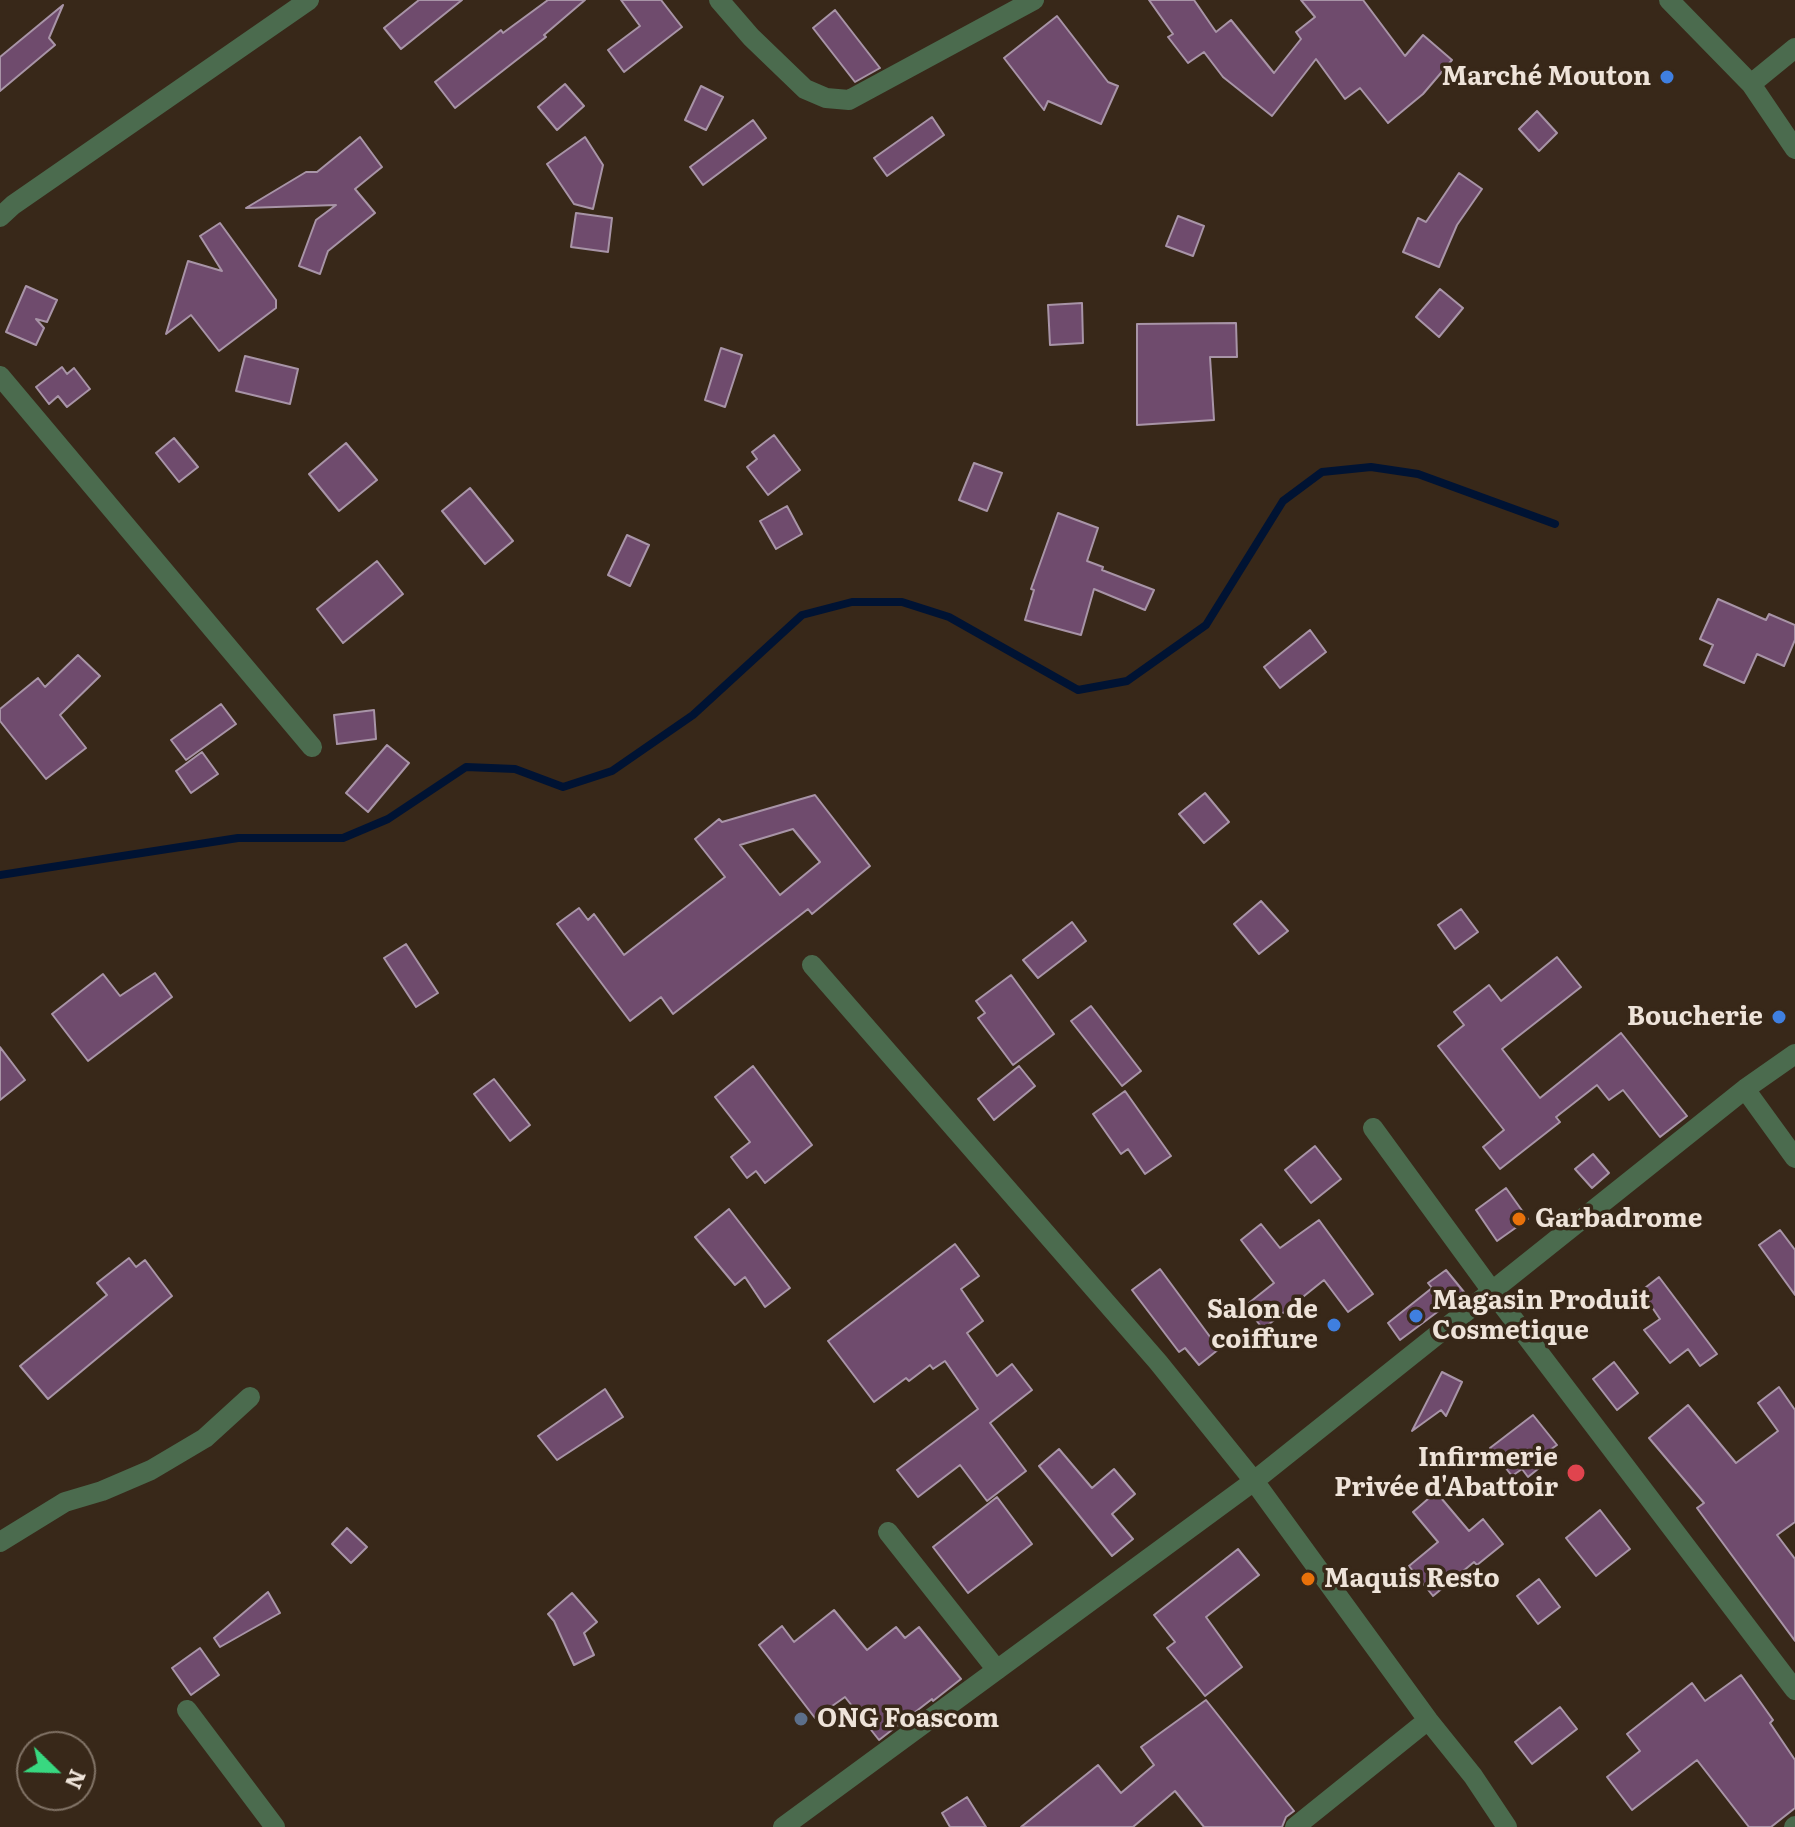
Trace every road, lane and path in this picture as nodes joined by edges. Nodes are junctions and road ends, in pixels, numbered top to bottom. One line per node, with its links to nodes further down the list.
1 (309, 0): 8 (street)
2 (719, 0): 3 (street)
3 (1034, 0)
4 (1669, 0): 6 (street)
5 (1795, 48): 6 (street)
6 (1751, 84): 7 (street)
7 (1795, 149)
8 (0, 217)
9 (0, 376): 10 (street)
10 (312, 747)
11 (812, 965): 18 (street)
12 (1795, 1054): 13 (street)
13 (1745, 1089): 15 (street); 16 (street)
14 (1373, 1128): 16 (street)
15 (1795, 1158)
16 (1492, 1291): 18 (street); 22 (street)
17 (250, 1397): 20 (street)
18 (1254, 1481): 21 (street); 24 (street)
19 (888, 1532): 21 (street)
20 (0, 1542)
21 (997, 1670): 26 (street)
22 (1795, 1690)
23 (187, 1710): 25 (street)
24 (1428, 1720): 27 (street); 28 (street)
25 (275, 1827)
26 (783, 1827)
27 (1295, 1827)
28 (1507, 1827)

